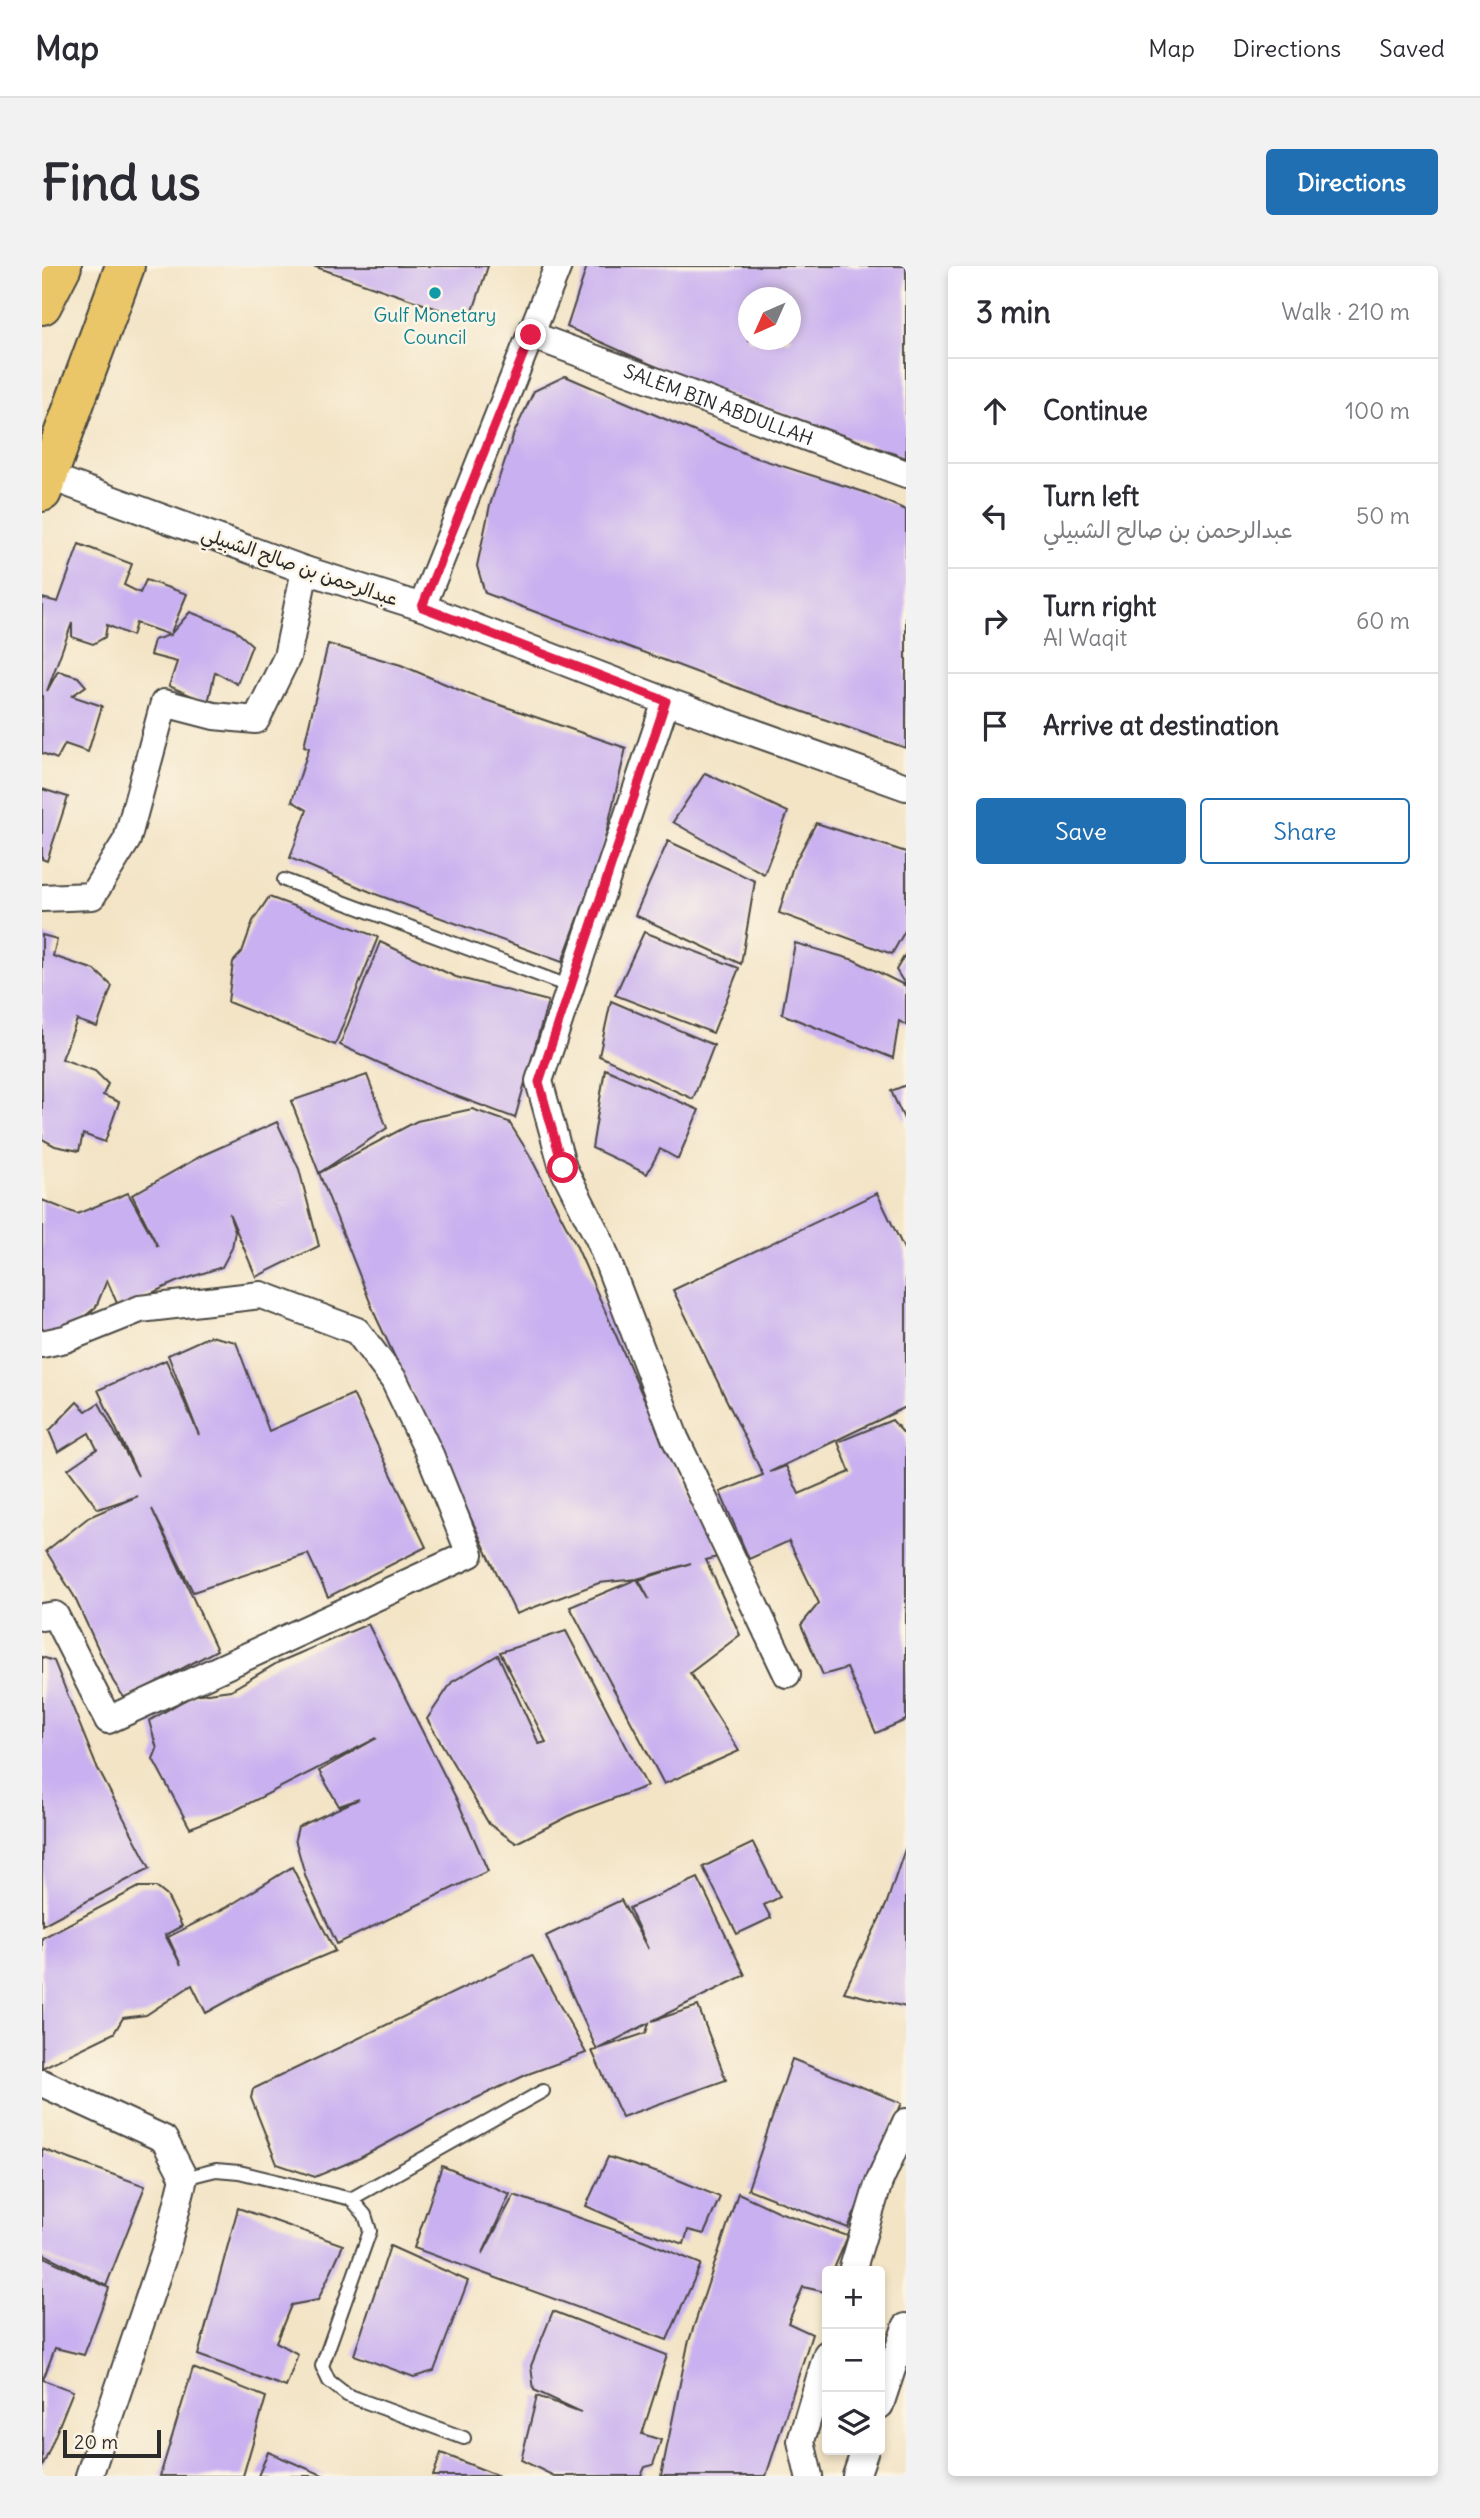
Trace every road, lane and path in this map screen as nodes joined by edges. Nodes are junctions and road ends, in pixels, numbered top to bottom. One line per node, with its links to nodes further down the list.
1 (62, 266): 4 (main road)
2 (125, 266): 7 (main road)
3 (558, 266): 5 (street)
4 (42, 305)
5 (531, 335): 6 (street, SALEM BIN ABDULLAH); 9 (street)
6 (906, 474)
7 (45, 484): 8 (street, عبدالرحمن بن صالح الشبيلي)
8 (305, 570): 9 (street, عبدالرحمن بن صالح الشبيلي); 13 (street)
9 (422, 607): 10 (street, عبدالرحمن بن صالح الشبيلي)
10 (666, 701): 11 (street, عبدالرحمن بن صالح الشبيلي); 14 (street)
11 (906, 787)
12 (284, 880): 14 (lane)
13 (42, 898)
14 (571, 987): 17 (street)
15 (42, 1345): 16 (street)
16 (42, 1617)
17 (788, 1674)
18 (42, 2083): 21 (street)
19 (543, 2091): 22 (lane)
20 (906, 2122): 23 (street)
21 (184, 2178): 22 (lane); 29 (street)
22 (351, 2199): 27 (lane)
23 (854, 2266)
24 (906, 2327): 26 (street)
25 (822, 2371): 30 (street)
26 (884, 2392)
27 (464, 2438)
28 (863, 2455): 31 (street)
29 (89, 2476)
30 (808, 2476)
31 (856, 2476)

